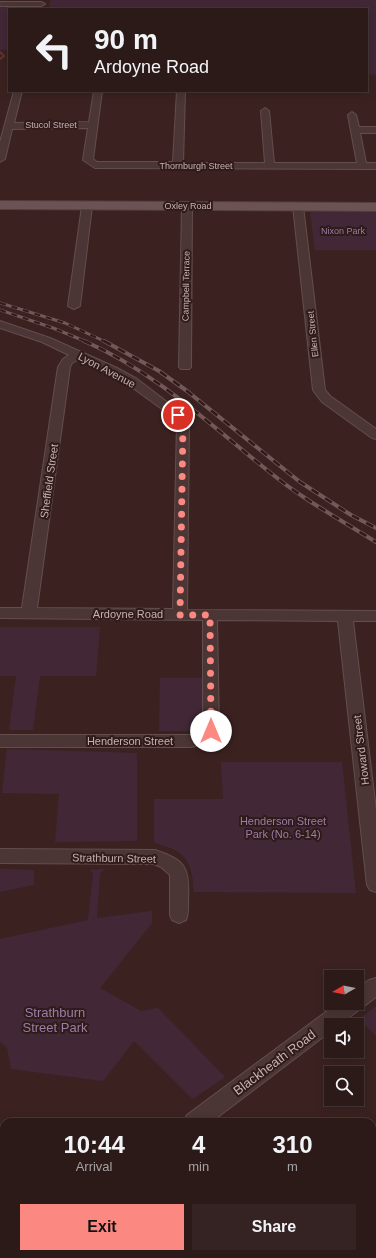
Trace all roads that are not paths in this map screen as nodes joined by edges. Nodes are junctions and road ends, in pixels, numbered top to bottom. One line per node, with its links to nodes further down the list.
1 (0, 4): 2 (street)
2 (41, 4)
3 (18, 92): 11 (street)
4 (98, 92): 10 (street, Thornburgh Street)
5 (181, 92): 15 (street)
6 (264, 110): 16 (street)
7 (341, 112): 9 (street)
8 (362, 112): 9 (street)
9 (352, 115): 12 (street)
10 (93, 125): 11 (street, Stucol Street); 15 (street, Thornburgh Street)
11 (9, 126): 14 (street)
12 (355, 130): 13 (street); 17 (street)
13 (376, 130)
14 (0, 159)
15 (178, 165): 16 (street, Thornburgh Street)
16 (270, 166): 17 (street, Thornburgh Street)
17 (362, 166): 18 (street, Thornburgh Street)
18 (376, 166)
19 (0, 205): 20 (main road, Oxley Road)
20 (87, 206): 21 (main road, Oxley Road); 24 (street)
21 (186, 206): 22 (main road, Oxley Road); 27 (street, Campbell Terrace)
22 (298, 206): 23 (main road, Oxley Road); 28 (street, Ellen Street)
23 (376, 207)
24 (74, 306)
25 (0, 324): 26 (street, Lyon Avenue)
26 (78, 355): 30 (street, Sheffield Street); 31 (street, Lyon Avenue)
27 (185, 367)
28 (376, 435)
29 (0, 613): 30 (street, Ardoyne Road)
30 (29, 614): 31 (street, Ardoyne Road)
31 (180, 615): 32 (street, Ardoyne Road)
32 (210, 615): 33 (street, Ardoyne Road); 35 (street, Henderson Street)
33 (345, 616): 34 (street, Ardoyne Road); 37 (street, Howard Street)
34 (376, 616)
35 (0, 741)
36 (0, 856): 38 (street, Strathburn Street)
37 (376, 885)
38 (179, 915)
39 (376, 986): 40 (street)
40 (364, 995)
41 (344, 1010): 42 (street, Blackheath Road)
42 (199, 1118)

